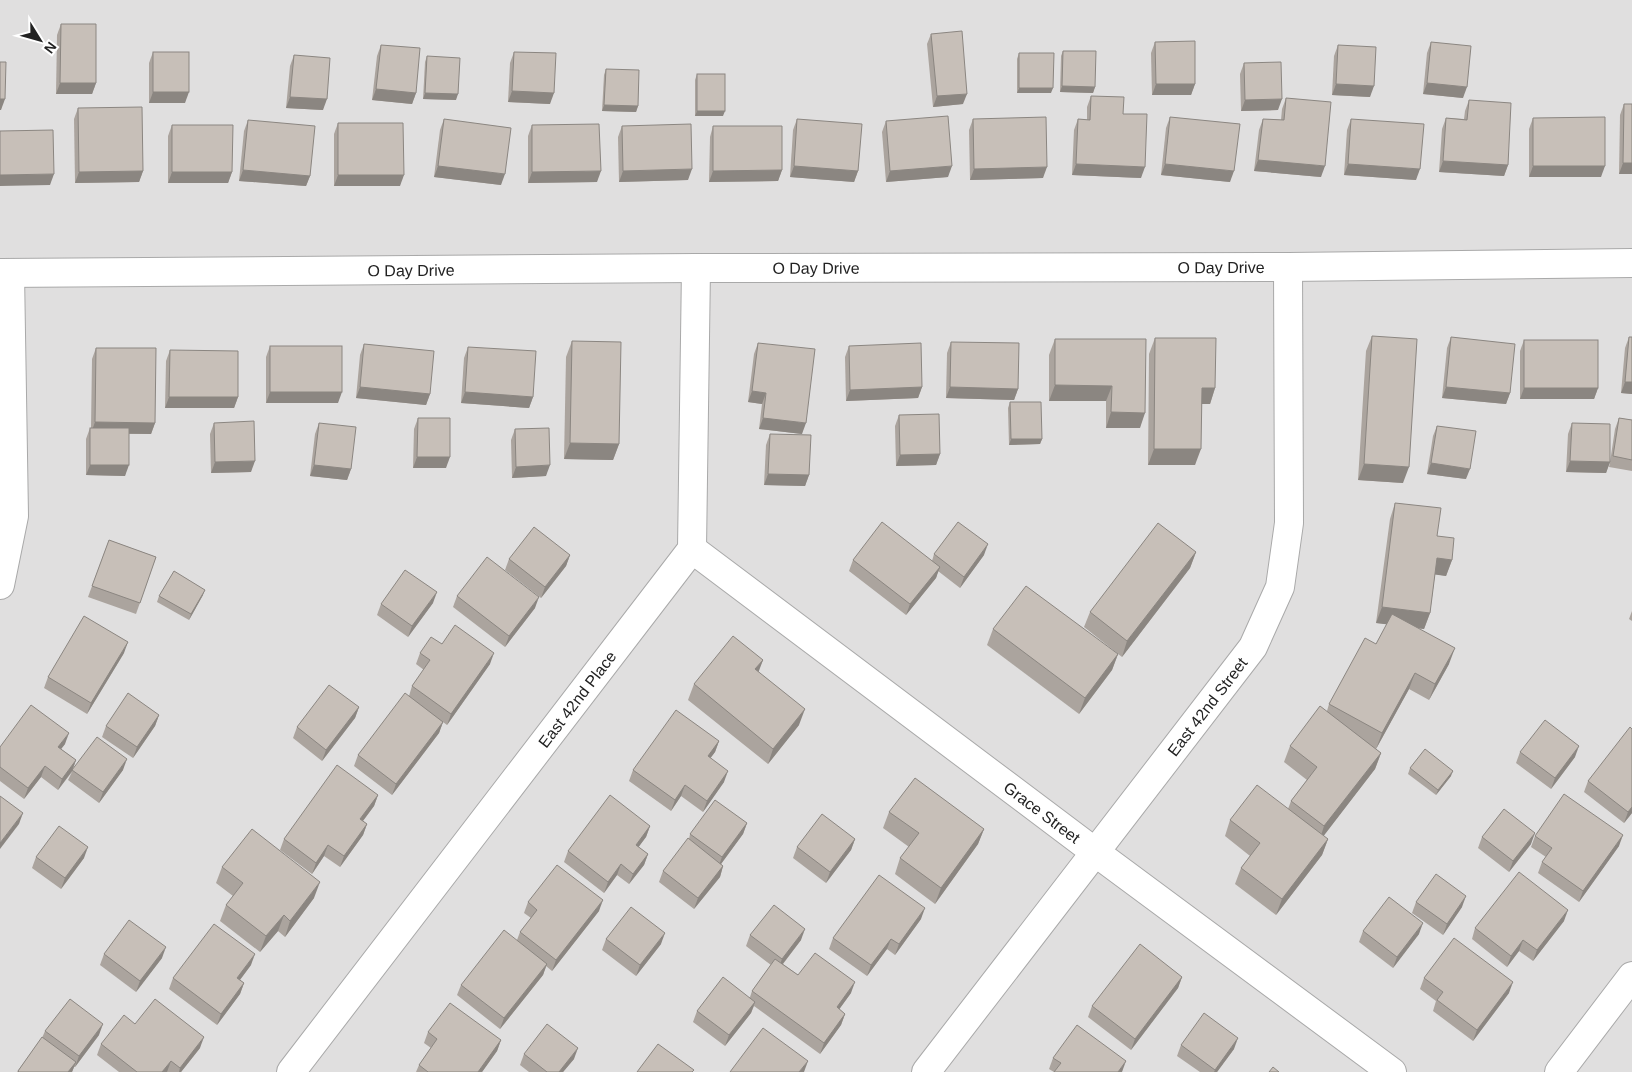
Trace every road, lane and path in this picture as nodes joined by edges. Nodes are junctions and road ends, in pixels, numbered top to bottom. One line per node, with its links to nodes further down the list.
1 (1632, 264): 2 (street, O Day Drive)
2 (1288, 267): 3 (street, O Day Drive); 7 (street, East 42nd Street)
3 (696, 268): 4 (street, O Day Drive); 5 (street)
4 (5, 273): 6 (street)
5 (692, 549): 7 (street, Grace Street); 9 (street, East 42nd Place)
6 (0, 585)
7 (1095, 852): 10 (street, East 42nd Street); 11 (street, Grace Street)
8 (1632, 976): 12 (street)
9 (291, 1072)
10 (926, 1072)
11 (1392, 1072)
12 (1559, 1072)

